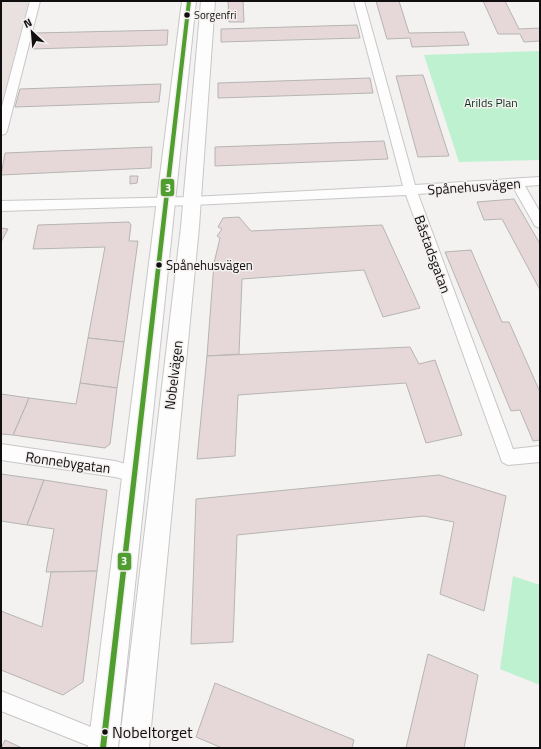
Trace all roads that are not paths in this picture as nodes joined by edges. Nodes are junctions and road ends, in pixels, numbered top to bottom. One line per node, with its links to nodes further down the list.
1 (35, 1): 5 (street)
2 (189, 1): 9 (main road, Nobelvägen)
3 (208, 1): 10 (main road, Nobelvägen)
4 (359, 1): 8 (street, Båstadsgatan)
5 (1, 130)
6 (516, 182): 7 (street, Spånehusvägen); 8 (street, Spånehusvägen); 12 (street)
7 (540, 182)
8 (410, 190): 10 (street, Spånehusvägen); 14 (street, Båstadsgatan)
9 (166, 201): 10 (street, Spånehusvägen); 11 (street, Spånehusvägen); 15 (main road, Nobelvägen)
10 (192, 201): 18 (main road, Nobelvägen)
11 (1, 206)
12 (540, 223)
13 (1, 452): 15 (street, Ronnebygatan)
14 (540, 454)
15 (135, 474): 17 (main road, Nobelvägen)
16 (1, 701): 17 (street)
17 (104, 745)
18 (134, 748)

